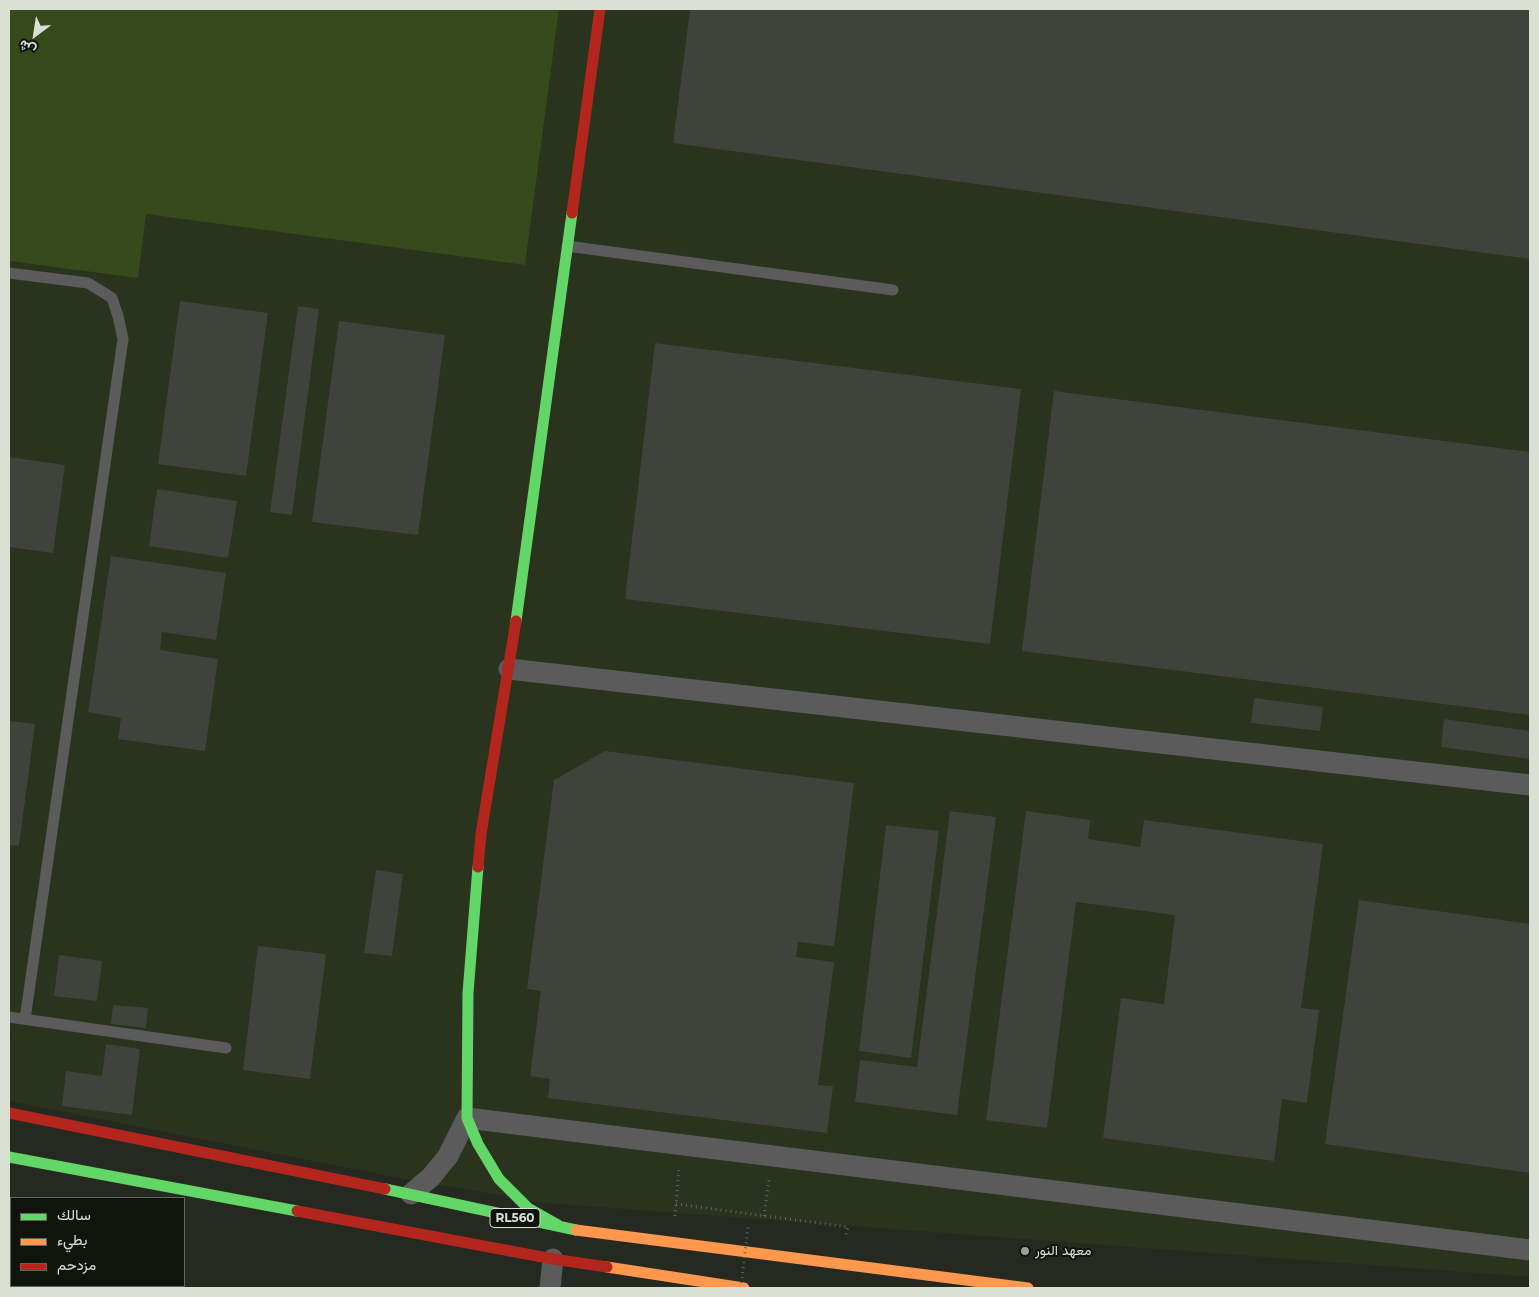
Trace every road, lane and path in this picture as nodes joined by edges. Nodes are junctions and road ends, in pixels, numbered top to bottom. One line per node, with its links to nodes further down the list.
1 (600, 9): 2 (main road)
2 (567, 246): 4 (lane); 5 (main road)
3 (9, 273): 8 (lane)
4 (893, 290)
5 (509, 669): 6 (street); 11 (main road)
6 (1530, 785)
7 (9, 1017): 8 (lane)
8 (25, 1019): 9 (lane)
9 (226, 1048)
10 (9, 1113): 15 (main road, RL560)
11 (467, 1118): 12 (street); 15 (street); 20 (main road)
12 (681, 1144): 13 (street); 16 (path)
13 (773, 1155): 17 (path); 22 (street)
14 (9, 1157): 23 (main road, RL560)
15 (410, 1194): 20 (main road, RL560)
16 (676, 1204): 17 (path); 18 (path)
17 (764, 1216): 21 (path)
18 (684, 1219)
19 (748, 1226): 25 (path, bridge)
20 (564, 1228): 26 (main road, RL560)
21 (842, 1234)
22 (1530, 1250)
23 (553, 1259): 24 (street); 25 (main road, RL560)
24 (550, 1288)
25 (743, 1288)
26 (1028, 1288)

